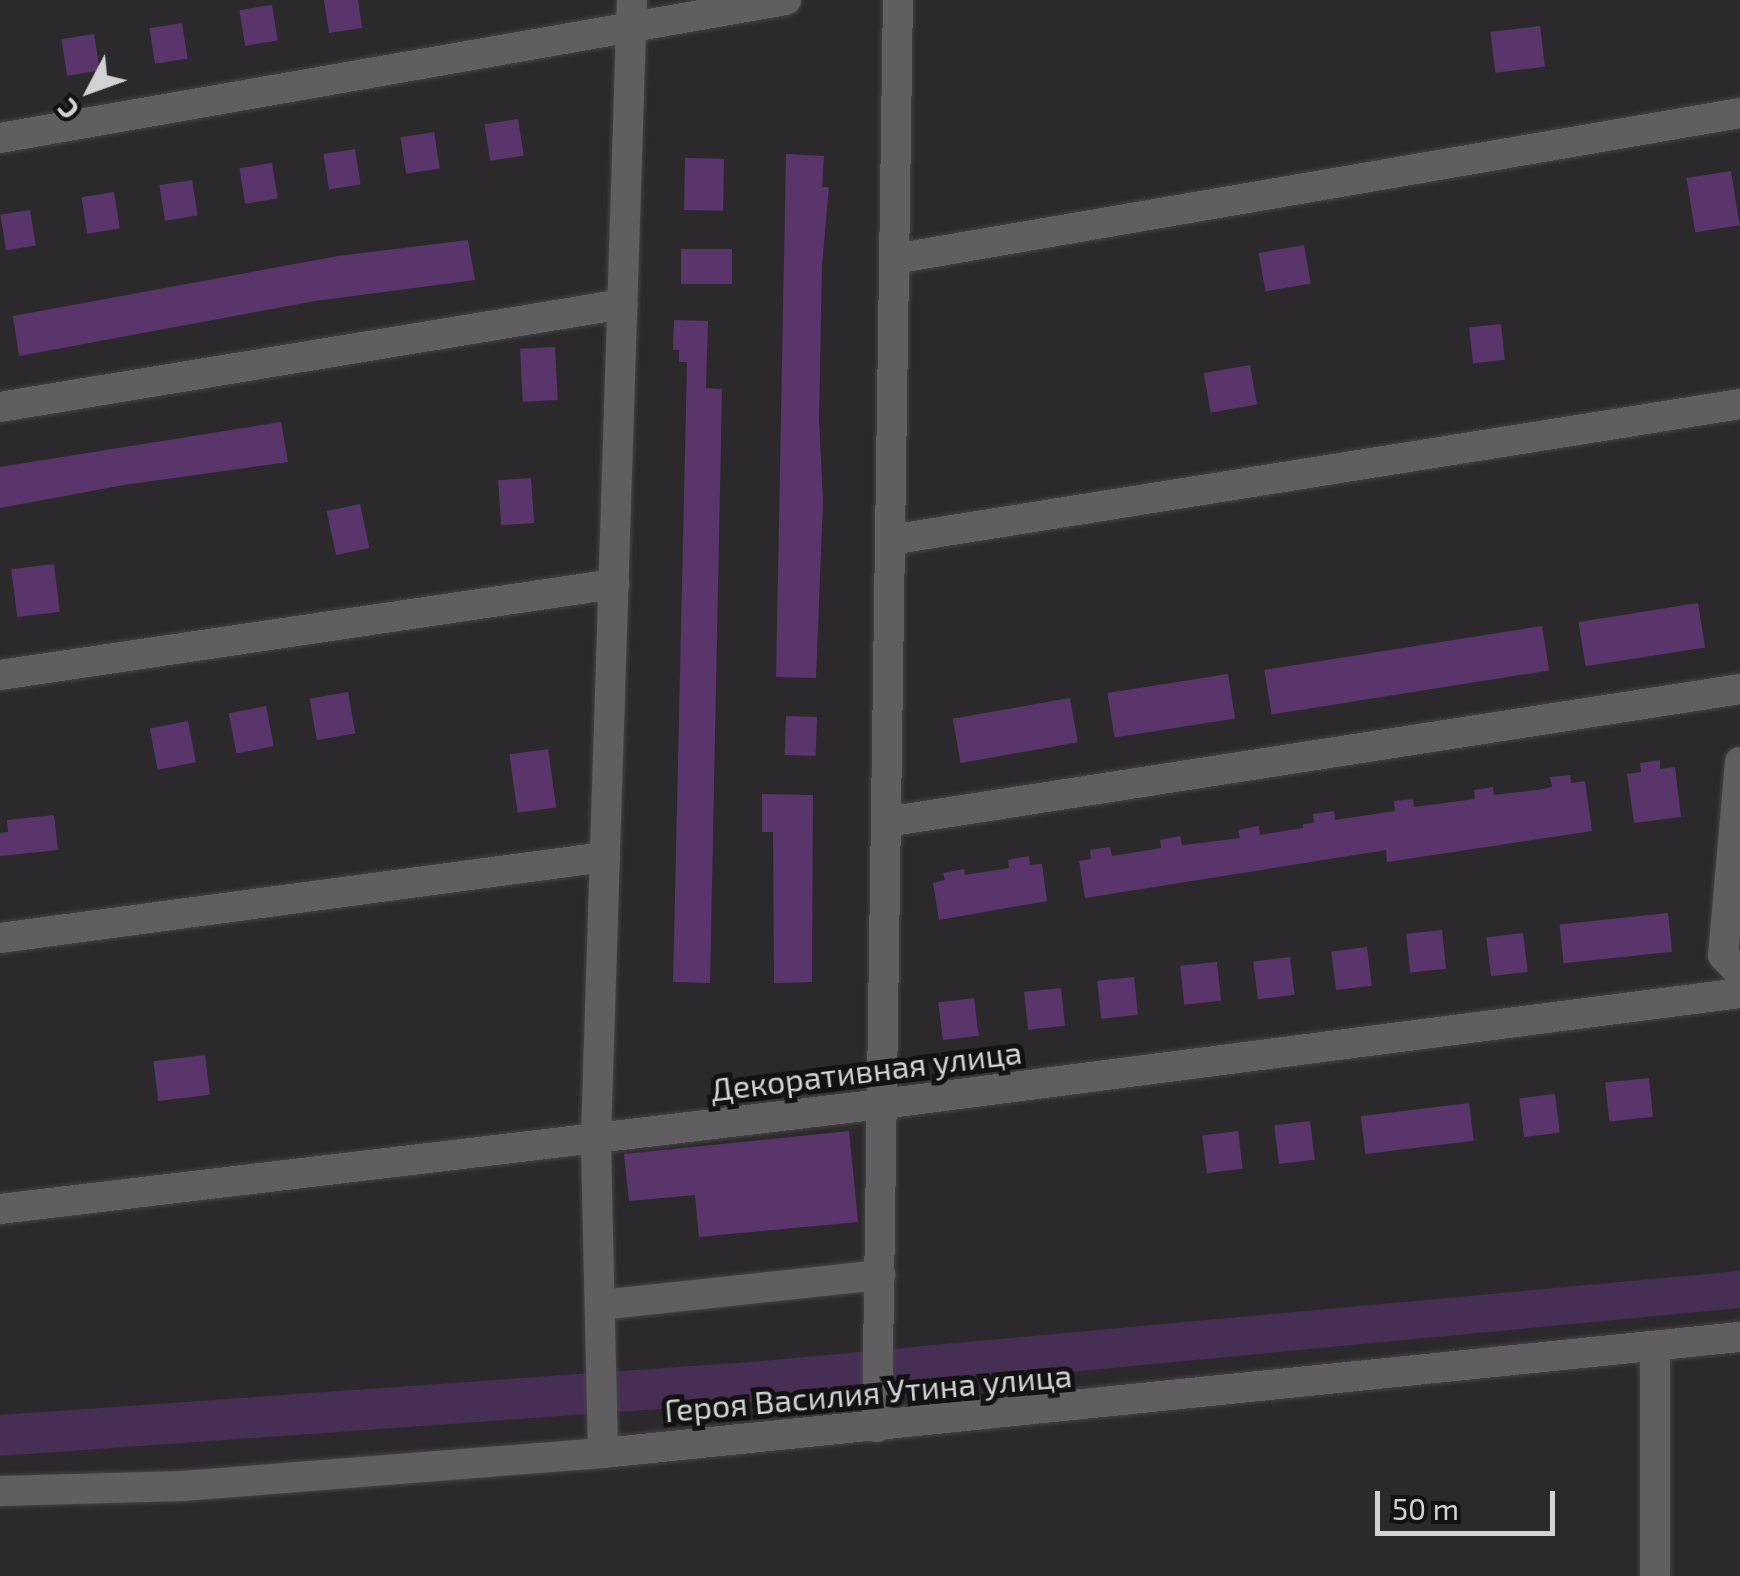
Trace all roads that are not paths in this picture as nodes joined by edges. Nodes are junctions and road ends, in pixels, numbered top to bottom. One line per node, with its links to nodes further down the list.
1 (786, 0): 3 (street)
2 (898, 0): 6 (street)
3 (632, 14): 5 (street); 7 (street)
4 (1740, 113): 6 (street)
5 (0, 138)
6 (894, 259): 10 (street)
7 (622, 304): 9 (street); 11 (street)
8 (1740, 404): 10 (street)
9 (0, 407)
10 (890, 540): 15 (street)
11 (614, 584): 12 (street); 16 (street)
12 (0, 675)
13 (1740, 689): 15 (street)
14 (1740, 762): 18 (street)
15 (886, 822): 20 (street)
16 (605, 858): 17 (street); 21 (street)
17 (0, 938)
18 (1740, 973)
19 (1740, 993): 20 (street, Декоративная улица)
20 (882, 1104): 21 (street, Декоративная улица); 23 (street)
21 (596, 1138): 22 (street, Декоративная улица); 24 (street)
22 (0, 1209)
23 (880, 1276): 24 (street); 27 (street)
24 (600, 1305): 28 (street)
25 (1740, 1337): 26 (street, Героя Василия Утина улица)
26 (1656, 1346): 27 (street, Героя Василия Утина улица); 30 (street)
27 (878, 1427): 28 (street, Героя Василия Утина улица)
28 (603, 1453): 29 (street, Героя Василия Утина улица)
29 (0, 1492)
30 (1655, 1576)

